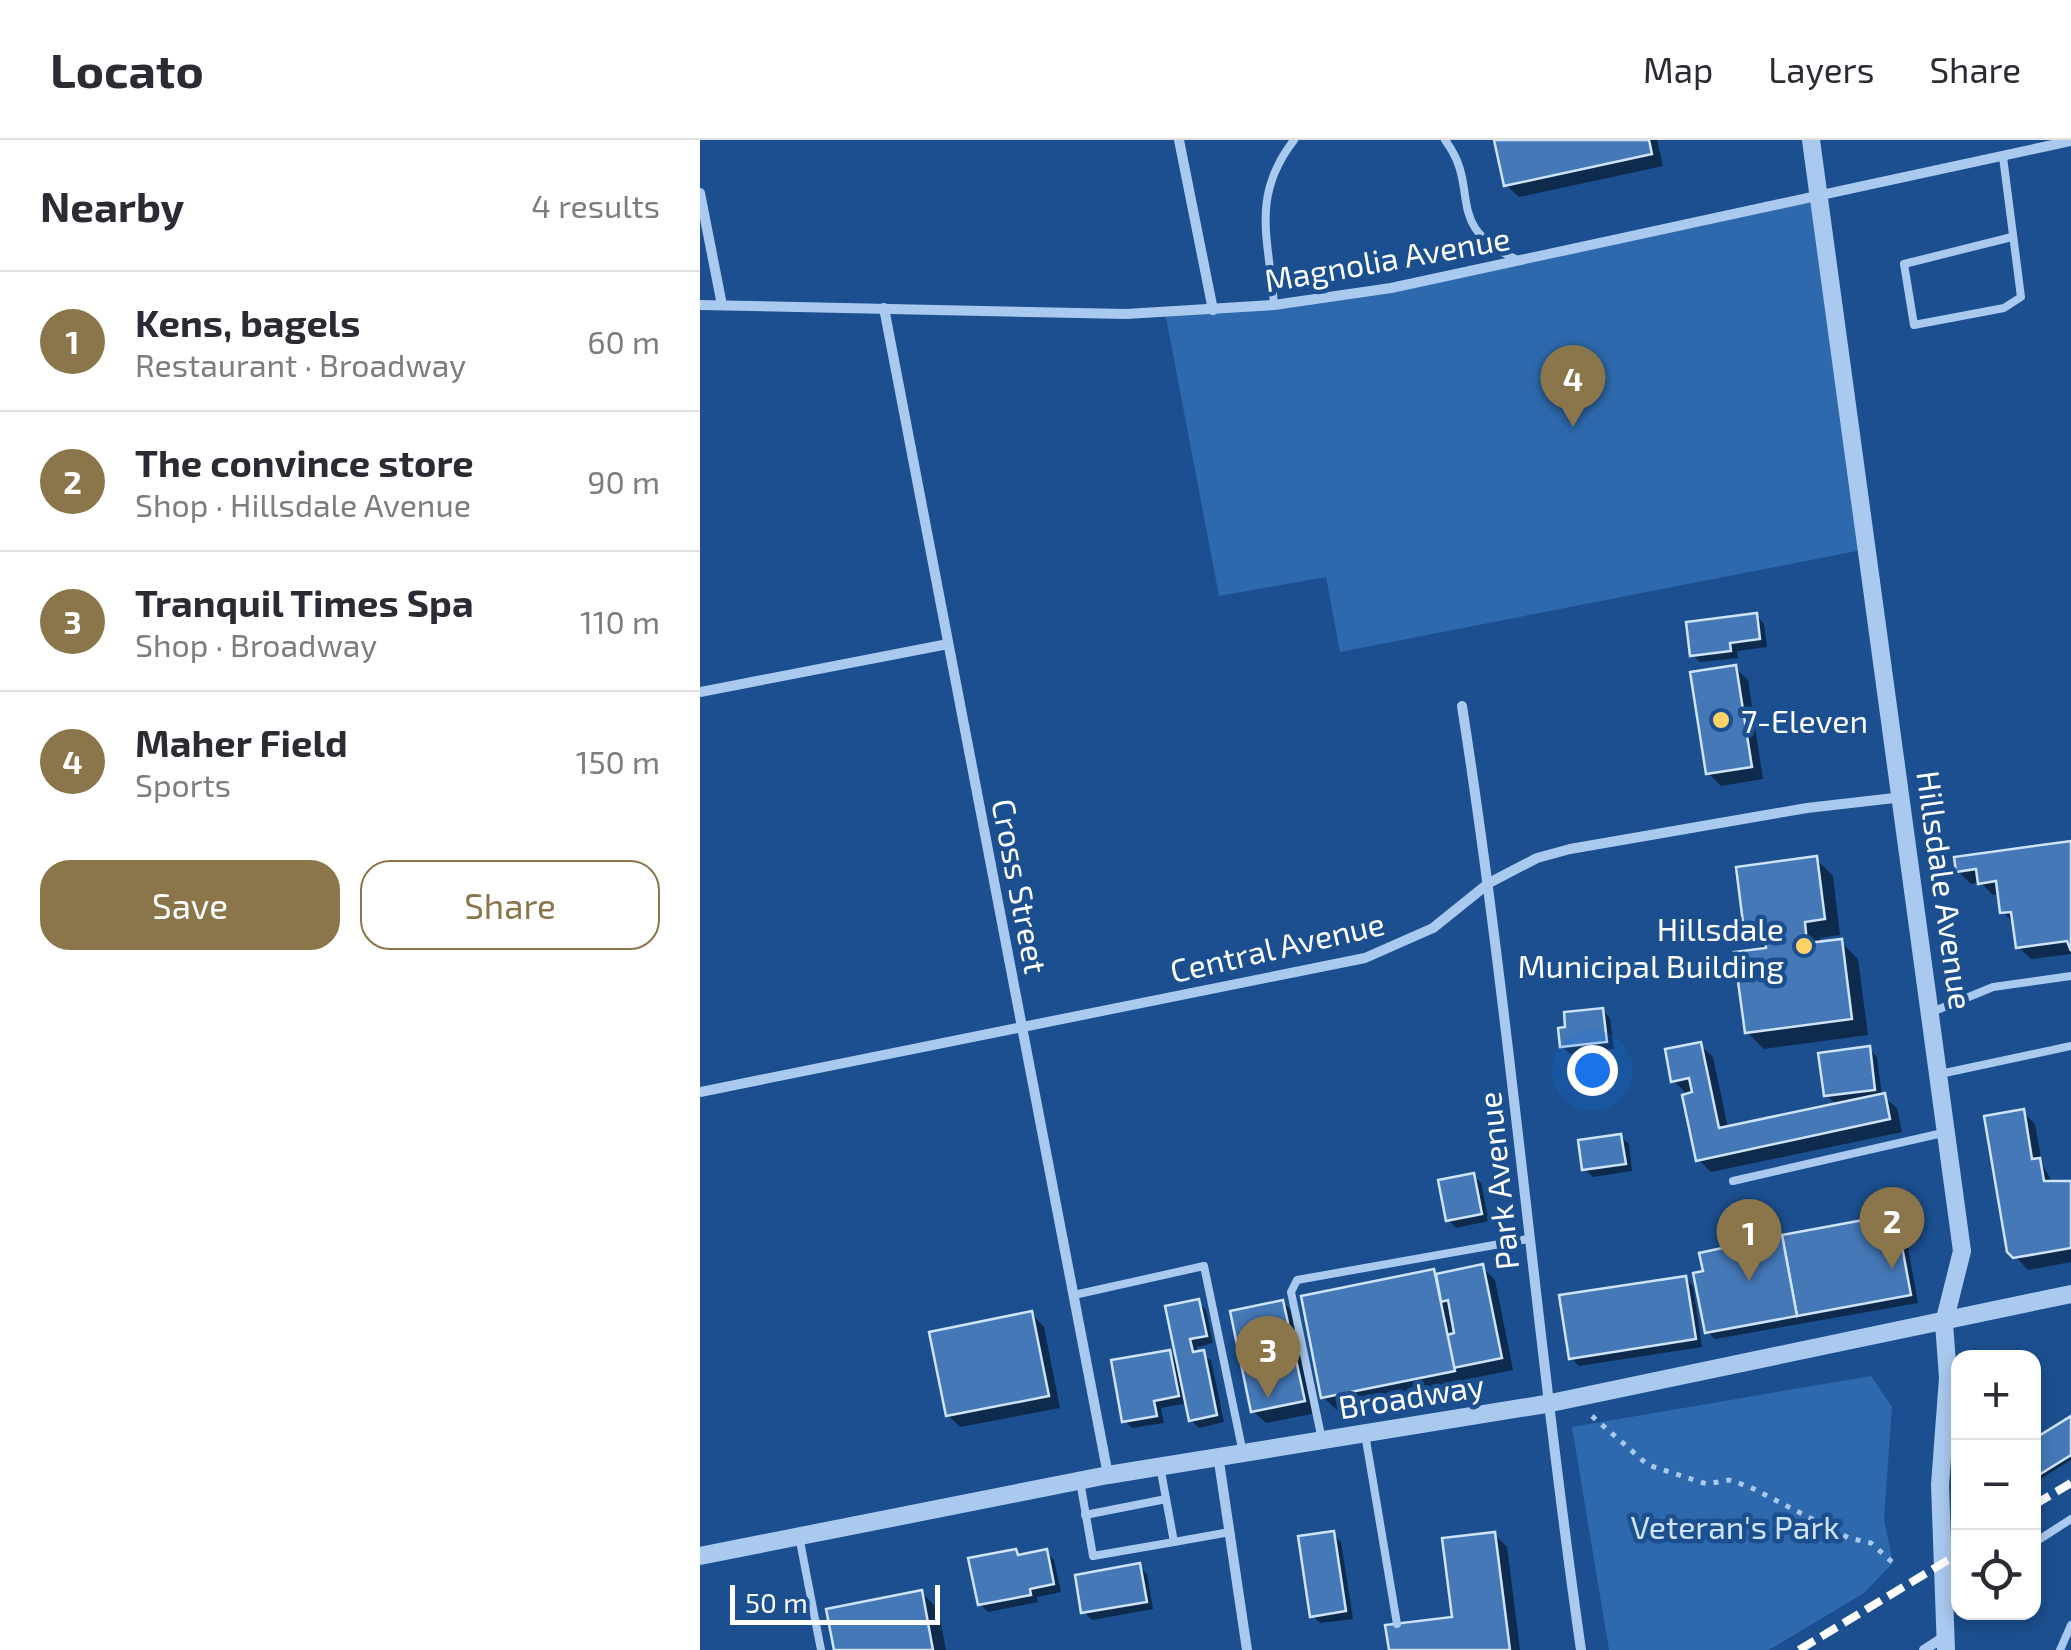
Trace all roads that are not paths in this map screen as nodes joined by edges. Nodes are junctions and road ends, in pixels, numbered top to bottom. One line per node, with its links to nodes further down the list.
1 (1179, 140): 15 (street)
2 (1294, 140): 11 (lane)
3 (1445, 140): 10 (lane)
4 (1811, 140): 8 (street, Hillsdale Avenue)
5 (2071, 141): 6 (street, Magnolia Avenue)
6 (2002, 156): 8 (street, Magnolia Avenue); 9 (lane)
7 (700, 193): 13 (street)
8 (1816, 196): 10 (street, Magnolia Avenue); 19 (street, Hillsdale Avenue)
9 (2012, 237): 9 (lane)
10 (1520, 261): 11 (street, Magnolia Avenue)
11 (1274, 304): 15 (street, Magnolia Avenue)
12 (700, 305): 13 (street, Magnolia Avenue)
13 (722, 305): 14 (street, Magnolia Avenue)
14 (884, 308): 15 (street, Magnolia Avenue); 16 (street, Cross Street)
15 (1213, 310)
16 (948, 644): 17 (street); 23 (street, Cross Street)
17 (700, 692)
18 (1462, 706): 20 (street, Park Avenue)
19 (1904, 797): 20 (street, Central Avenue); 22 (street, Hillsdale Avenue)
20 (1490, 883): 23 (street, Central Avenue); 29 (street, Park Avenue)
21 (2071, 976): 22 (lane)
22 (1932, 1012): 25 (street, Hillsdale Avenue)
23 (1022, 1025): 26 (street, Central Avenue); 31 (street, Cross Street)
24 (2071, 1046): 25 (lane)
25 (1940, 1074): 27 (street, Hillsdale Avenue)
26 (700, 1092)
27 (1946, 1132): 28 (lane); 32 (street, Hillsdale Avenue)
28 (1733, 1182)
29 (1528, 1239): 33 (street, Park Avenue); 35 (lane)
30 (2071, 1294): 32 (street, Broadway)
31 (1074, 1295): 36 (lane); 39 (street, Cross Street)
32 (1944, 1324): 33 (street, Broadway); 50 (street, Hillsdale Avenue)
33 (1546, 1404): 34 (street, Broadway); 56 (street, Park Avenue)
34 (1366, 1434): 35 (street, Broadway); 51 (lane)
35 (1322, 1440): 36 (street, Broadway)
36 (1242, 1453): 37 (street, Broadway)
37 (1218, 1456): 38 (street, Broadway); 44 (street)
38 (1160, 1466): 39 (street, Broadway); 41 (lane)
39 (1108, 1474): 40 (street, Broadway)
40 (1080, 1481): 42 (lane); 45 (street, Broadway)
41 (1166, 1500): 42 (lane); 47 (lane)
42 (1086, 1515): 47 (lane)
43 (2071, 1520): 46 (lane)
44 (1230, 1532): 47 (lane); 55 (street)
45 (798, 1536): 48 (street, Broadway); 54 (lane)
46 (2041, 1539)
47 (1174, 1542)
48 (700, 1556)
49 (1951, 1594): 50 (lane)
50 (1941, 1600): 53 (street, Hillsdale Avenue)
51 (1397, 1624)
52 (2071, 1625): 58 (lane)
53 (1945, 1644): 57 (street)
54 (822, 1650)
55 (1247, 1650)
56 (1581, 1650)
57 (1924, 1650)
58 (2060, 1650)

